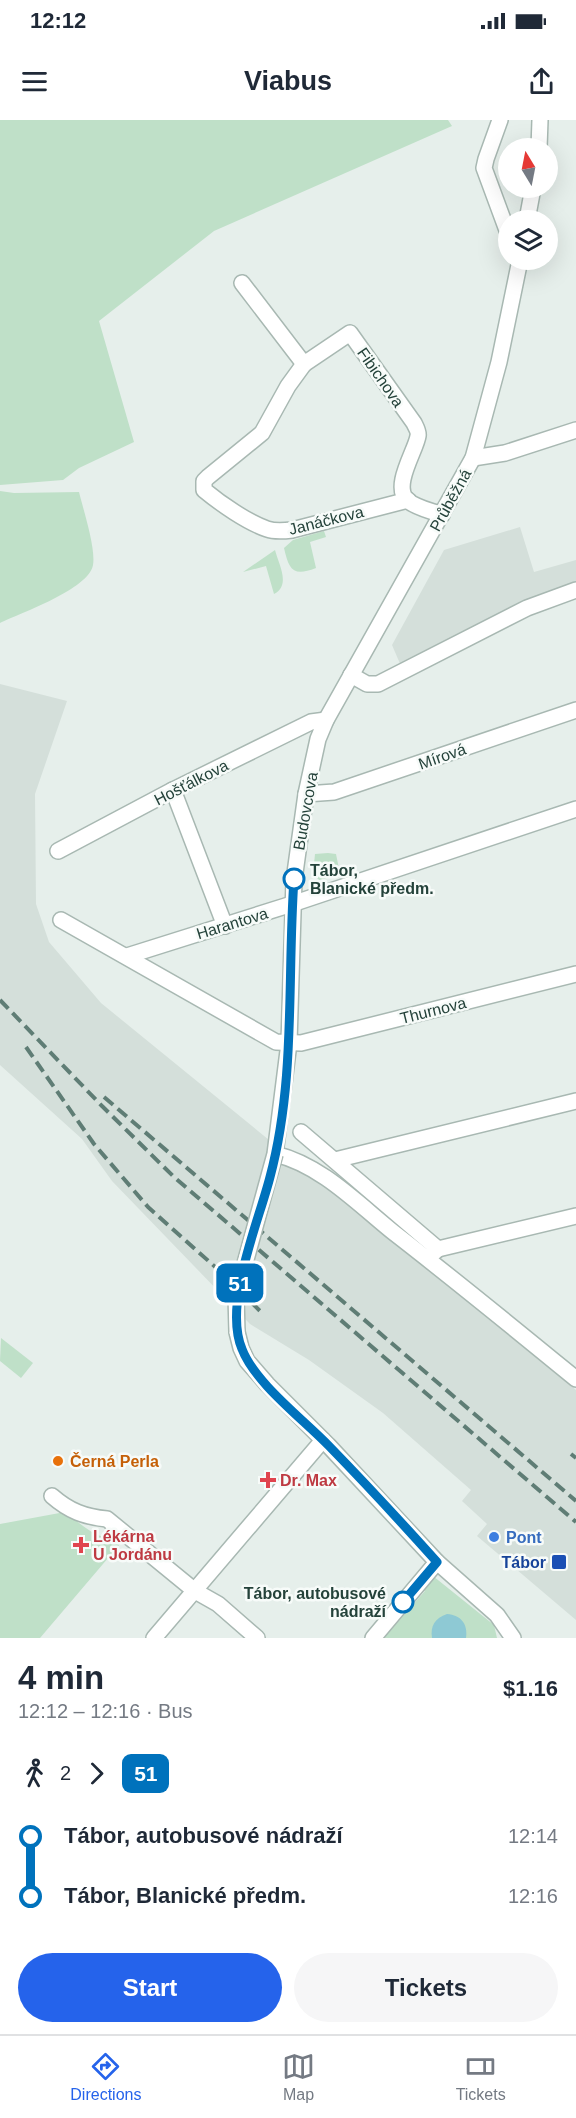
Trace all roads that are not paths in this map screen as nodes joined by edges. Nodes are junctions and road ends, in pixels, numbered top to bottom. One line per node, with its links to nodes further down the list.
1 (500, 120): 4 (street)
2 (540, 120): 3 (street)
3 (539, 138)
4 (500, 210)
5 (518, 270): 9 (street, Průběžná)
6 (242, 283): 7 (street)
7 (304, 364): 10 (street, Fibichova); 10 (street, Janáčkova)
8 (576, 430): 9 (street)
9 (473, 458): 11 (street, Průběžná)
10 (408, 500): 11 (street)
11 (442, 515): 13 (street, Průběžná)
12 (576, 590): 13 (street)
13 (351, 675): 15 (street, Průběžná)
14 (576, 710): 17 (street, Mírová)
15 (326, 720): 16 (street, Hošťálkova); 17 (street, Budovcova)
16 (173, 790): 19 (street, Hošťálkova); 22 (street)
17 (306, 794): 20 (street, Budovcova)
18 (576, 809): 20 (street, Harantova)
19 (58, 851)
20 (292, 904): 22 (street, Harantova); 25 (street, Budovcova)
21 (61, 920): 23 (street)
22 (225, 926): 23 (street, Harantova)
23 (127, 956): 25 (street)
24 (576, 974): 25 (street, Thurnova)
25 (289, 1043): 28 (street, Budovcova)
26 (576, 1101): 29 (street)
27 (301, 1132): 29 (street)
28 (275, 1154): 31 (street); 33 (street, Budovcova, bridge)
29 (335, 1160): 31 (street)
30 (576, 1216): 31 (street)
31 (433, 1253): 32 (street)
32 (576, 1378)
33 (323, 1440): 35 (street, Budovcova); 36 (street)
34 (52, 1496): 36 (street)
35 (437, 1562): 39 (street); 40 (street, Budovcova)
36 (195, 1591): 37 (street); 38 (street)
37 (154, 1638)
38 (257, 1638)
39 (373, 1638)
40 (513, 1638)

